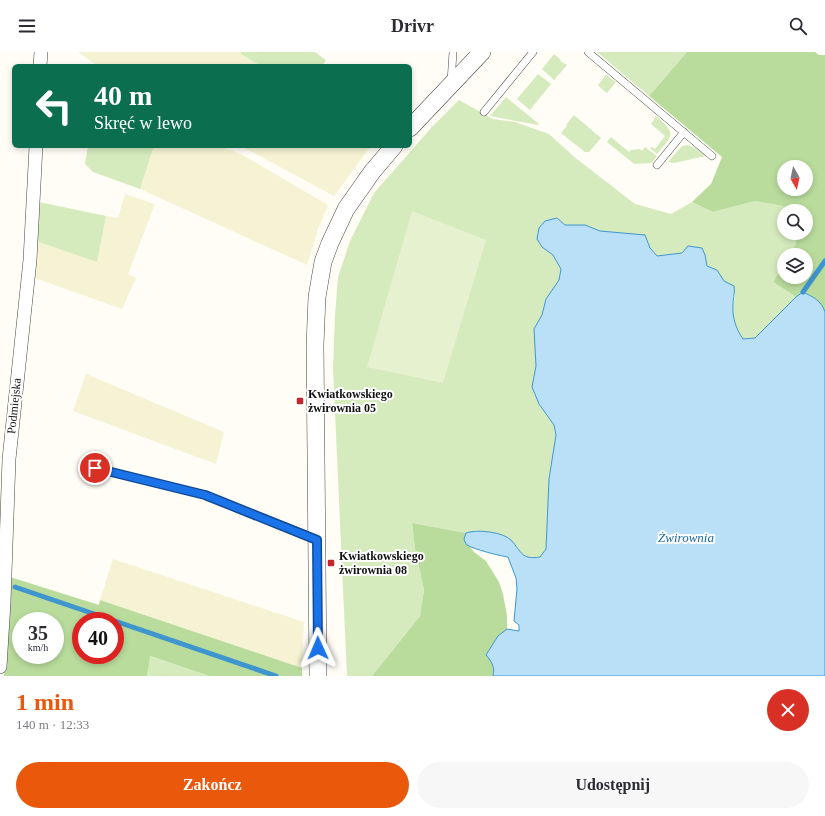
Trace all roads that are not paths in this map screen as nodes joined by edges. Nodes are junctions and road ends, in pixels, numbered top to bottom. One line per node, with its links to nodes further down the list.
1 (41, 52): 6 (street)
2 (453, 52): 7 (lane)
3 (482, 52): 7 (street)
4 (533, 52): 8 (lane)
5 (588, 52): 10 (lane)
6 (40, 64)
7 (450, 84): 9 (street)
8 (484, 112)
9 (412, 126)
10 (684, 132): 13 (lane); 14 (lane)
11 (36, 148): 17 (street, Podmiejska)
12 (392, 148): 16 (street)
13 (712, 156)
14 (657, 165)
15 (95, 468): 16 (lane)
16 (317, 540): 18 (street)
17 (0, 667)
18 (318, 676)

